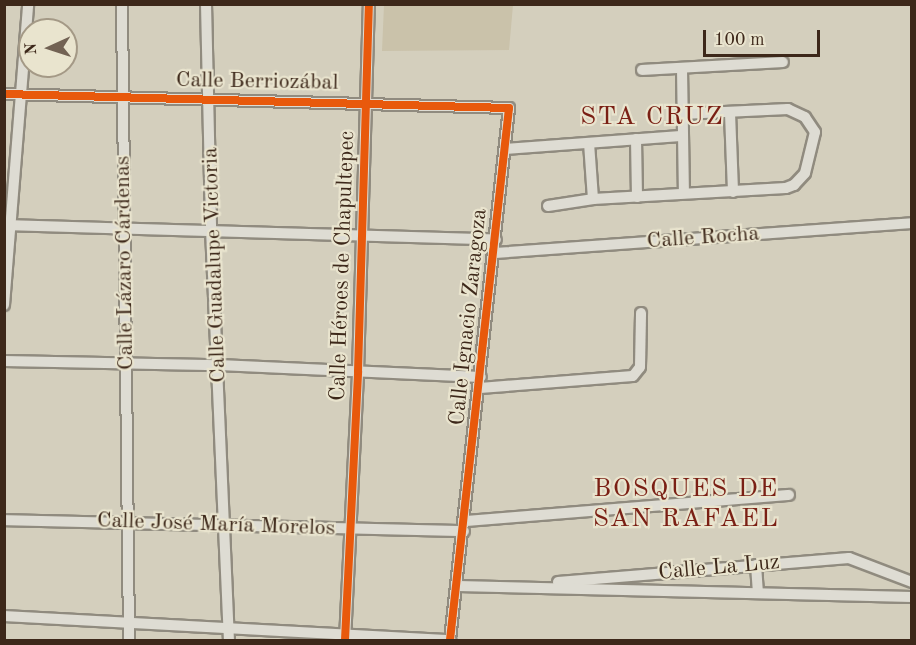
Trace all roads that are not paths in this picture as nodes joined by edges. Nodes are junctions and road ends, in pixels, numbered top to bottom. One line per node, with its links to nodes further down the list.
1 (28, 4): 9 (street)
2 (122, 4): 11 (street, Calle Lázaro Cárdenas)
3 (206, 4): 10 (street, Calle Guadalupe Victoria)
4 (369, 4): 12 (street, Calle Héroes de Chapultepec)
5 (783, 62): 6 (street)
6 (682, 69): 7 (street); 15 (street)
7 (642, 70)
8 (4, 94): 9 (street, Calle Berriozábal)
9 (22, 95): 11 (street, Calle Berriozábal); 26 (street)
10 (209, 97): 11 (street, Calle Berriozábal); 12 (street, Calle Berriozábal); 28 (street, Calle Guadalupe Victoria)
11 (124, 98): 27 (street, Calle Lázaro Cárdenas)
12 (365, 102): 13 (street, Calle Berriozábal); 29 (street, Calle Héroes de Chapultepec)
13 (509, 108): 19 (street, Calle Ignacio Zaragoza)
14 (730, 113): 15 (street); 20 (street); 20 (street)
15 (682, 114): 16 (street)
16 (681, 136): 17 (street); 21 (street)
17 (636, 139): 18 (street); 22 (street)
18 (589, 143): 19 (street); 23 (street)
19 (505, 149): 30 (street, Calle Ignacio Zaragoza)
20 (733, 192): 21 (street)
21 (684, 193): 22 (street)
22 (637, 197): 23 (street)
23 (593, 199): 24 (street)
24 (548, 206)
25 (912, 223): 31 (street, Calle Rocha)
26 (8, 226): 27 (street); 32 (street)
27 (123, 228): 28 (street); 35 (street, Calle Lázaro Cárdenas)
28 (211, 229): 29 (street); 36 (street, Calle Guadalupe Victoria)
29 (362, 238): 30 (street); 37 (street, Calle Héroes de Chapultepec)
30 (496, 240): 31 (street, Calle Ignacio Zaragoza)
31 (495, 253): 38 (street, Calle Ignacio Zaragoza)
32 (4, 305)
33 (641, 313): 38 (street)
34 (4, 361): 35 (street)
35 (126, 362): 36 (street); 41 (street, Calle Lázaro Cárdenas)
36 (219, 365): 37 (street); 42 (street, Calle Guadalupe Victoria)
37 (358, 371): 38 (street); 44 (street, Calle Héroes de Chapultepec)
38 (481, 382): 43 (street, Calle Ignacio Zaragoza)
39 (789, 495): 43 (street, Calle José María Morelos)
40 (4, 520): 41 (street, Calle José María Morelos)
41 (126, 521): 42 (street, Calle José María Morelos); 54 (street, Calle Lázaro Cárdenas)
42 (225, 525): 44 (street, Calle José María Morelos); 55 (street, Calle Guadalupe Victoria)
43 (465, 526): 44 (street, Calle José María Morelos); 48 (street, Calle Ignacio Zaragoza)
44 (351, 529): 56 (street, Calle Héroes de Chapultepec)
45 (756, 565): 46 (street, Calle La Luz); 47 (street, Calle La Luz); 51 (street)
46 (620, 576): 49 (street, Calle La Luz); 50 (street)
47 (912, 582)
48 (458, 586): 49 (street, Calle La Luz); 59 (street, Calle Ignacio Zaragoza)
49 (522, 586): 50 (street, Calle La Luz)
50 (621, 591): 51 (street, Calle La Luz)
51 (758, 593): 52 (street, Calle La Luz)
52 (912, 597)
53 (4, 616): 54 (street)
54 (128, 622): 55 (street); 57 (street, Calle Lázaro Cárdenas)
55 (229, 628): 56 (street); 58 (street, Calle Guadalupe Victoria)
56 (345, 637): 59 (street)
57 (129, 640)
58 (229, 640)
59 (450, 640)

